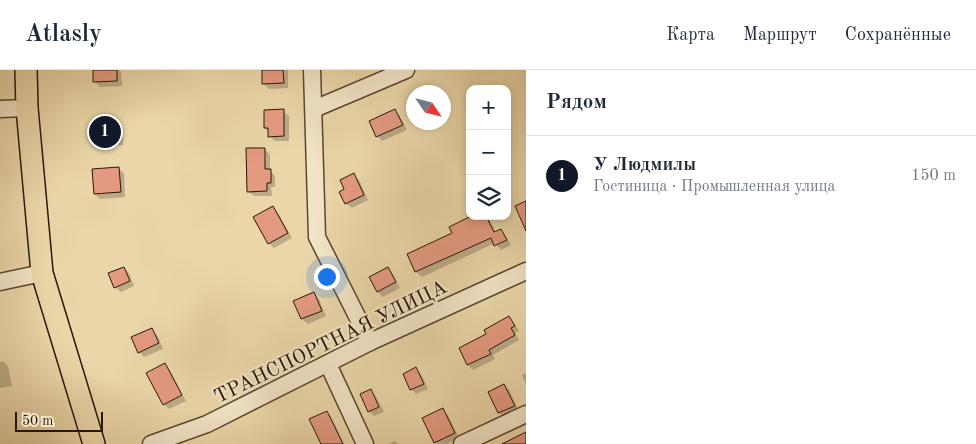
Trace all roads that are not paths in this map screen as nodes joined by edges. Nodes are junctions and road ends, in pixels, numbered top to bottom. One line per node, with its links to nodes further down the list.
1 (26, 70): 4 (main road)
2 (312, 70): 6 (street)
3 (406, 70): 6 (street)
4 (27, 108): 5 (street); 8 (main road)
5 (0, 109)
6 (314, 109): 10 (street)
7 (526, 271): 10 (street, ТРАНСПОРТНАЯ УЛИЦА)
8 (42, 272): 9 (street); 14 (main road)
9 (0, 282)
10 (370, 342): 11 (street, ТРАНСПОРТНАЯ УЛИЦА)
11 (328, 364): 13 (street, ТРАНСПОРТНАЯ УЛИЦА); 17 (street)
12 (526, 414): 18 (street)
13 (207, 424): 15 (street, ТРАНСПОРТНАЯ УЛИЦА); 16 (street)
14 (94, 444)
15 (151, 444)
16 (194, 444)
17 (366, 444)
18 (462, 444)

